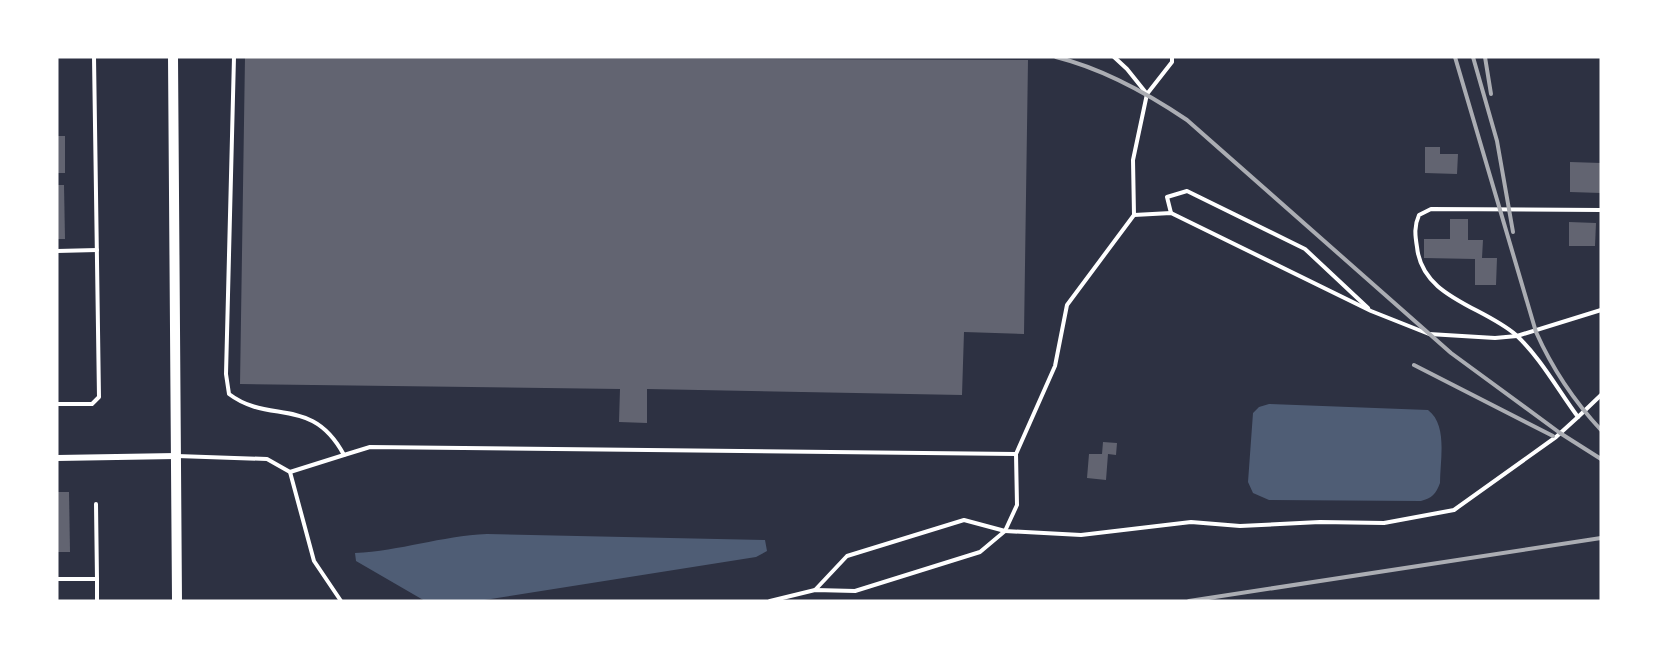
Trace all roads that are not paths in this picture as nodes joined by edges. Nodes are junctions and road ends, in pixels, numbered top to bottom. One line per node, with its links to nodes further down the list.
1 (94, 57): 10 (lane)
2 (173, 57): 20 (main road)
3 (234, 57): 19 (lane)
4 (1114, 57): 6 (lane)
5 (1172, 57): 6 (lane)
6 (1147, 94): 9 (lane)
7 (1601, 210): 14 (lane)
8 (1171, 213): 9 (lane); 13 (lane); 13 (lane)
9 (1134, 215): 18 (lane)
10 (97, 250): 11 (lane); 16 (lane)
11 (57, 251)
12 (1601, 310): 14 (lane)
13 (1371, 311): 14 (lane)
14 (1517, 336): 17 (lane)
15 (1601, 395): 17 (lane)
16 (57, 404)
17 (1578, 417): 24 (lane)
18 (1016, 454): 19 (lane); 24 (lane)
19 (344, 455): 22 (lane)
20 (177, 456): 21 (street); 22 (lane); 29 (main road)
21 (57, 458)
22 (290, 472): 30 (lane)
23 (96, 504): 26 (lane)
24 (1005, 531): 27 (lane); 27 (lane)
25 (57, 579): 26 (lane)
26 (97, 579): 28 (lane)
27 (815, 590): 31 (lane)
28 (97, 601)
29 (177, 601)
30 (341, 601)
31 (770, 601)

